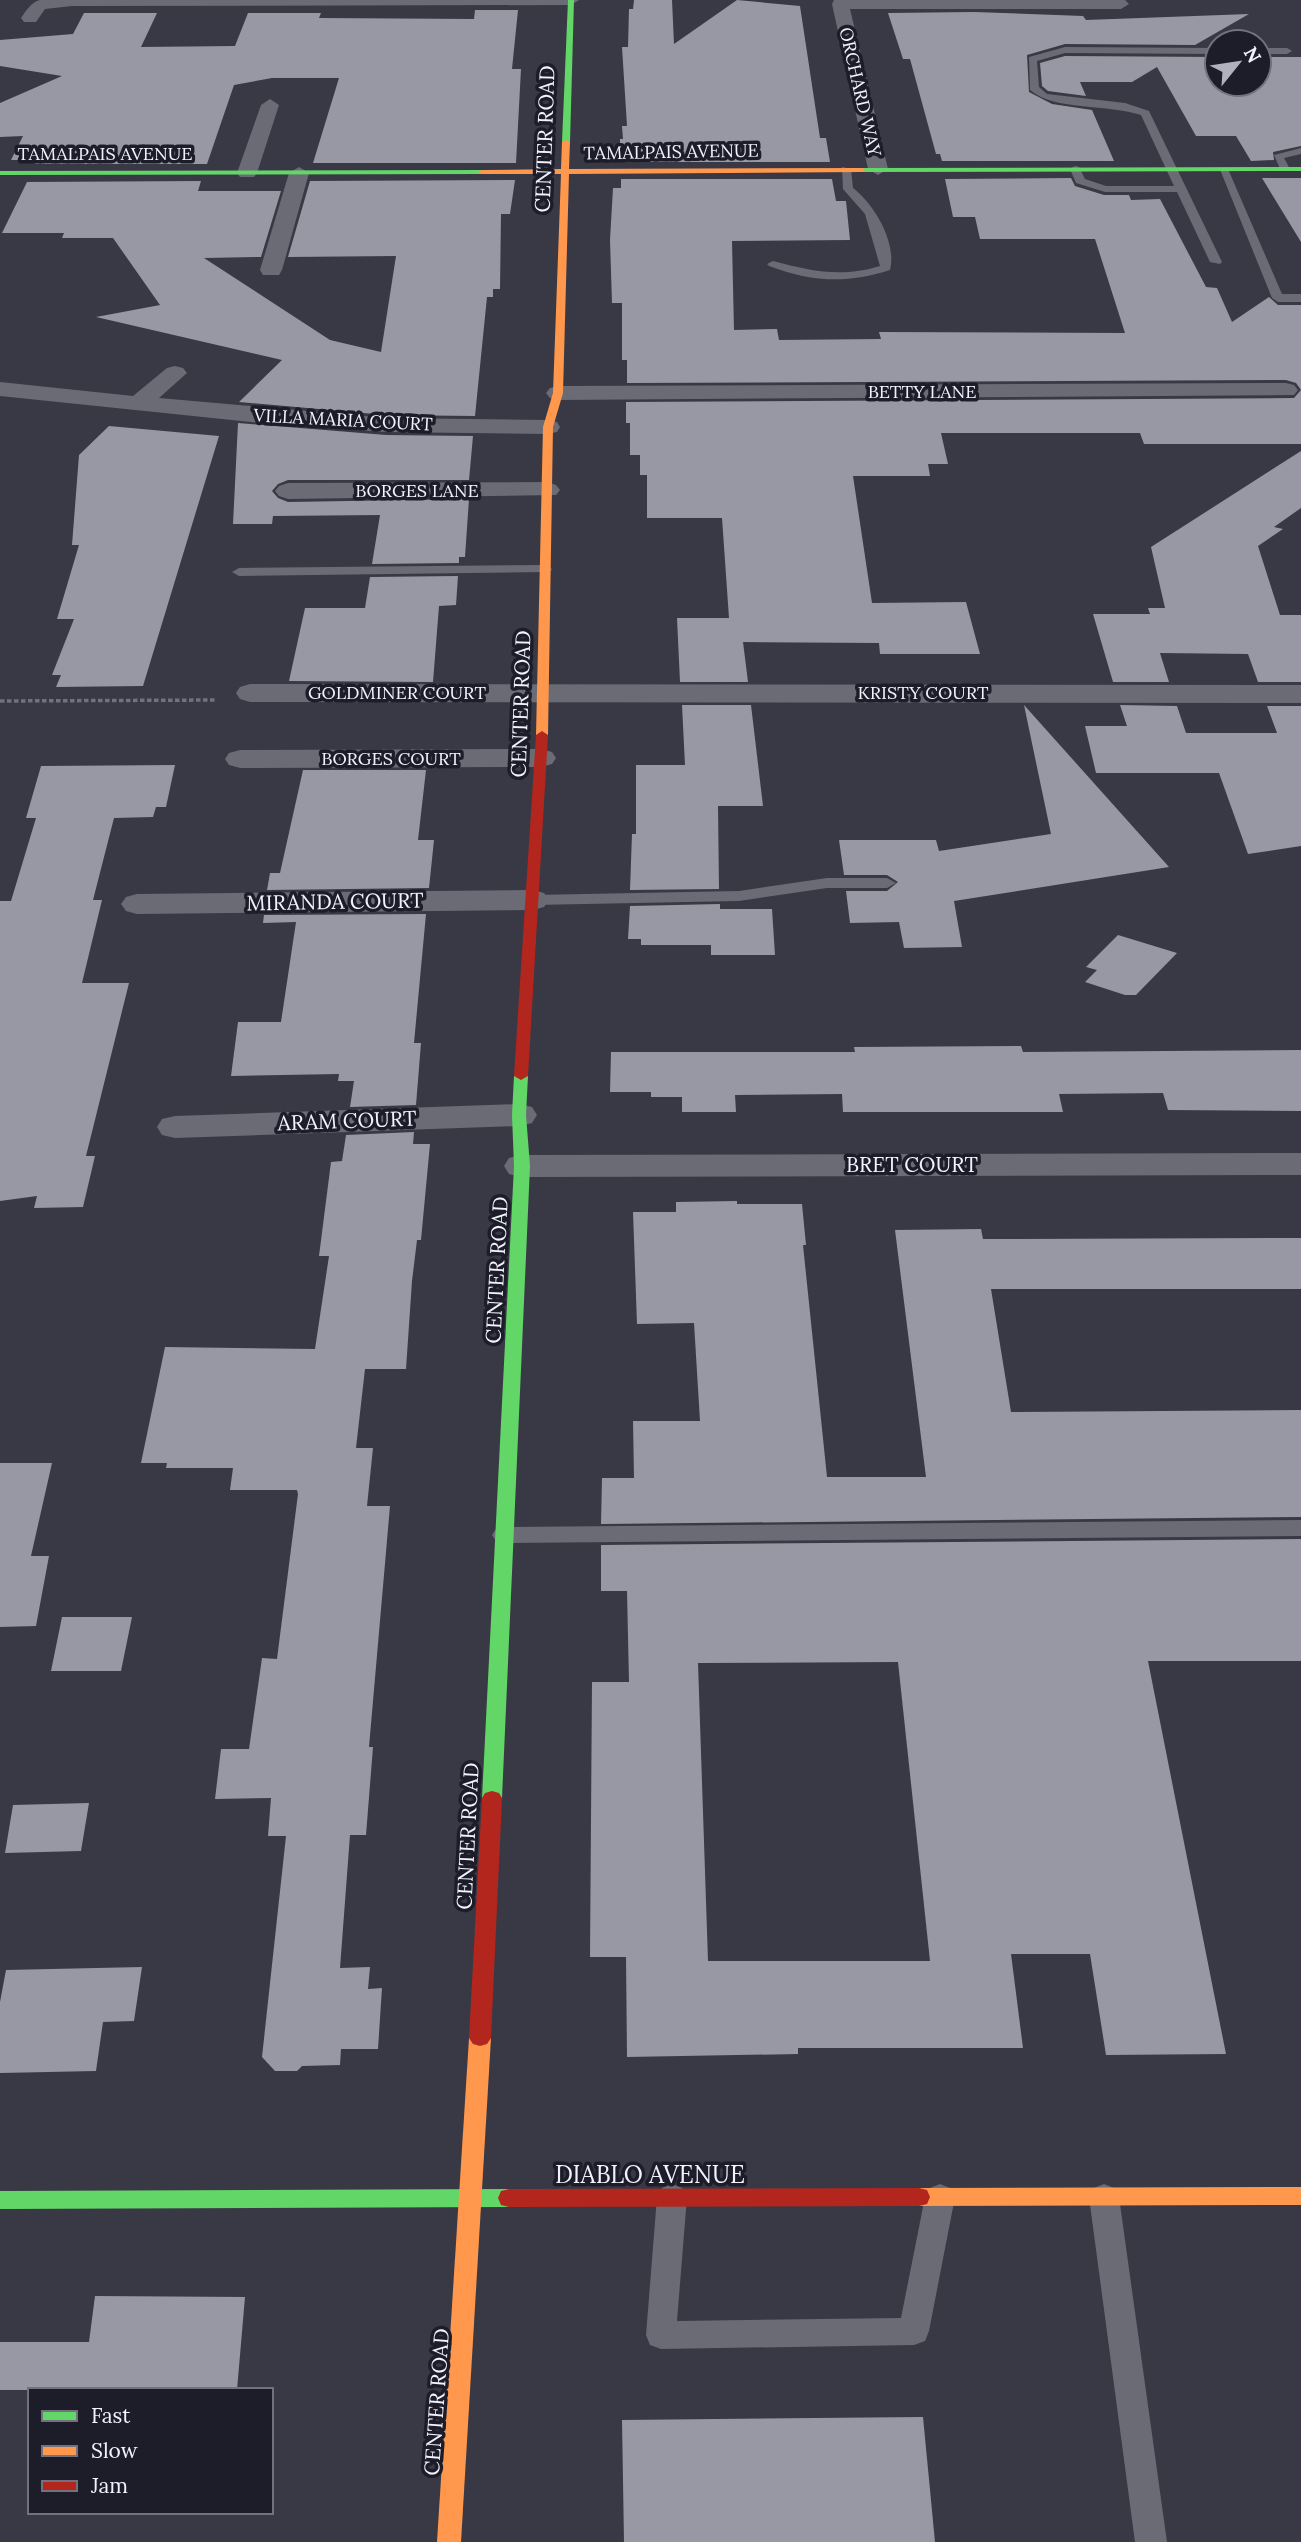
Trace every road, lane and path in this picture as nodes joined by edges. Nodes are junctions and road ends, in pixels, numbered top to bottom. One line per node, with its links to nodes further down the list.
1 (571, 0): 2 (street); 20 (street, CENTER ROAD)
2 (206, 1): 4 (street); 5 (street)
3 (1121, 4): 12 (street, ORCHARD WAY)
4 (30, 18)
5 (202, 19)
6 (1203, 51): 14 (lane)
7 (1273, 51): 8 (lane)
8 (1287, 51)
9 (270, 105): 18 (street)
10 (1301, 151): 16 (lane)
11 (846, 169): 12 (street, TAMALPAIS AVENUE); 20 (street, TAMALPAIS AVENUE); 23 (lane)
12 (878, 169): 13 (street, TAMALPAIS AVENUE)
13 (1075, 169): 14 (street, TAMALPAIS AVENUE); 21 (lane)
14 (1171, 169): 15 (street, TAMALPAIS AVENUE); 21 (lane)
15 (1223, 169): 16 (street, TAMALPAIS AVENUE); 25 (lane)
16 (1293, 169)
17 (0, 173): 18 (street, TAMALPAIS AVENUE)
18 (247, 173): 19 (street, TAMALPAIS AVENUE)
19 (299, 173): 20 (street, TAMALPAIS AVENUE); 24 (street)
20 (565, 173): 29 (street, CENTER ROAD)
21 (1181, 189): 22 (lane)
22 (1216, 262)
23 (773, 264)
24 (271, 270)
25 (1301, 298)
26 (175, 373): 30 (street)
27 (0, 389): 30 (street, VILLA MARIA COURT)
28 (1286, 390): 29 (street, BETTY LANE)
29 (558, 393): 31 (street, CENTER ROAD)
30 (139, 403): 31 (street, VILLA MARIA COURT)
31 (548, 427): 32 (street, CENTER ROAD)
32 (547, 490): 33 (street, BORGES LANE); 34 (street, CENTER ROAD)
33 (288, 491)
34 (545, 569): 35 (lane); 36 (street, CENTER ROAD)
35 (239, 572)
36 (545, 692): 37 (street, GOLDMINER COURT); 38 (street, KRISTY COURT); 40 (street, CENTER ROAD)
37 (250, 694): 39 (path)
38 (1301, 694)
39 (0, 701)
40 (541, 758): 41 (street, BORGES COURT); 43 (street, CENTER ROAD)
41 (240, 759)
42 (887, 883): 43 (lane)
43 (533, 900): 44 (street, MIRANDA COURT); 45 (street, CENTER ROAD)
44 (137, 904)
45 (519, 1115): 46 (street, ARAM COURT); 48 (street, CENTER ROAD)
46 (175, 1127)
47 (1301, 1164): 48 (street, BRET COURT)
48 (522, 1167): 50 (street, CENTER ROAD)
49 (1301, 1528): 50 (lane)
50 (504, 1535): 55 (street, CENTER ROAD)
51 (1301, 2196): 54 (street, DIABLO AVENUE)
52 (672, 2197): 53 (street, DIABLO AVENUE); 53 (lane); 55 (street, DIABLO AVENUE)
53 (940, 2197): 54 (street, DIABLO AVENUE)
54 (1104, 2197): 58 (lane)
55 (472, 2199): 56 (street, DIABLO AVENUE); 57 (street, CENTER ROAD)
56 (0, 2200)
57 (449, 2542)
58 (1151, 2542)

